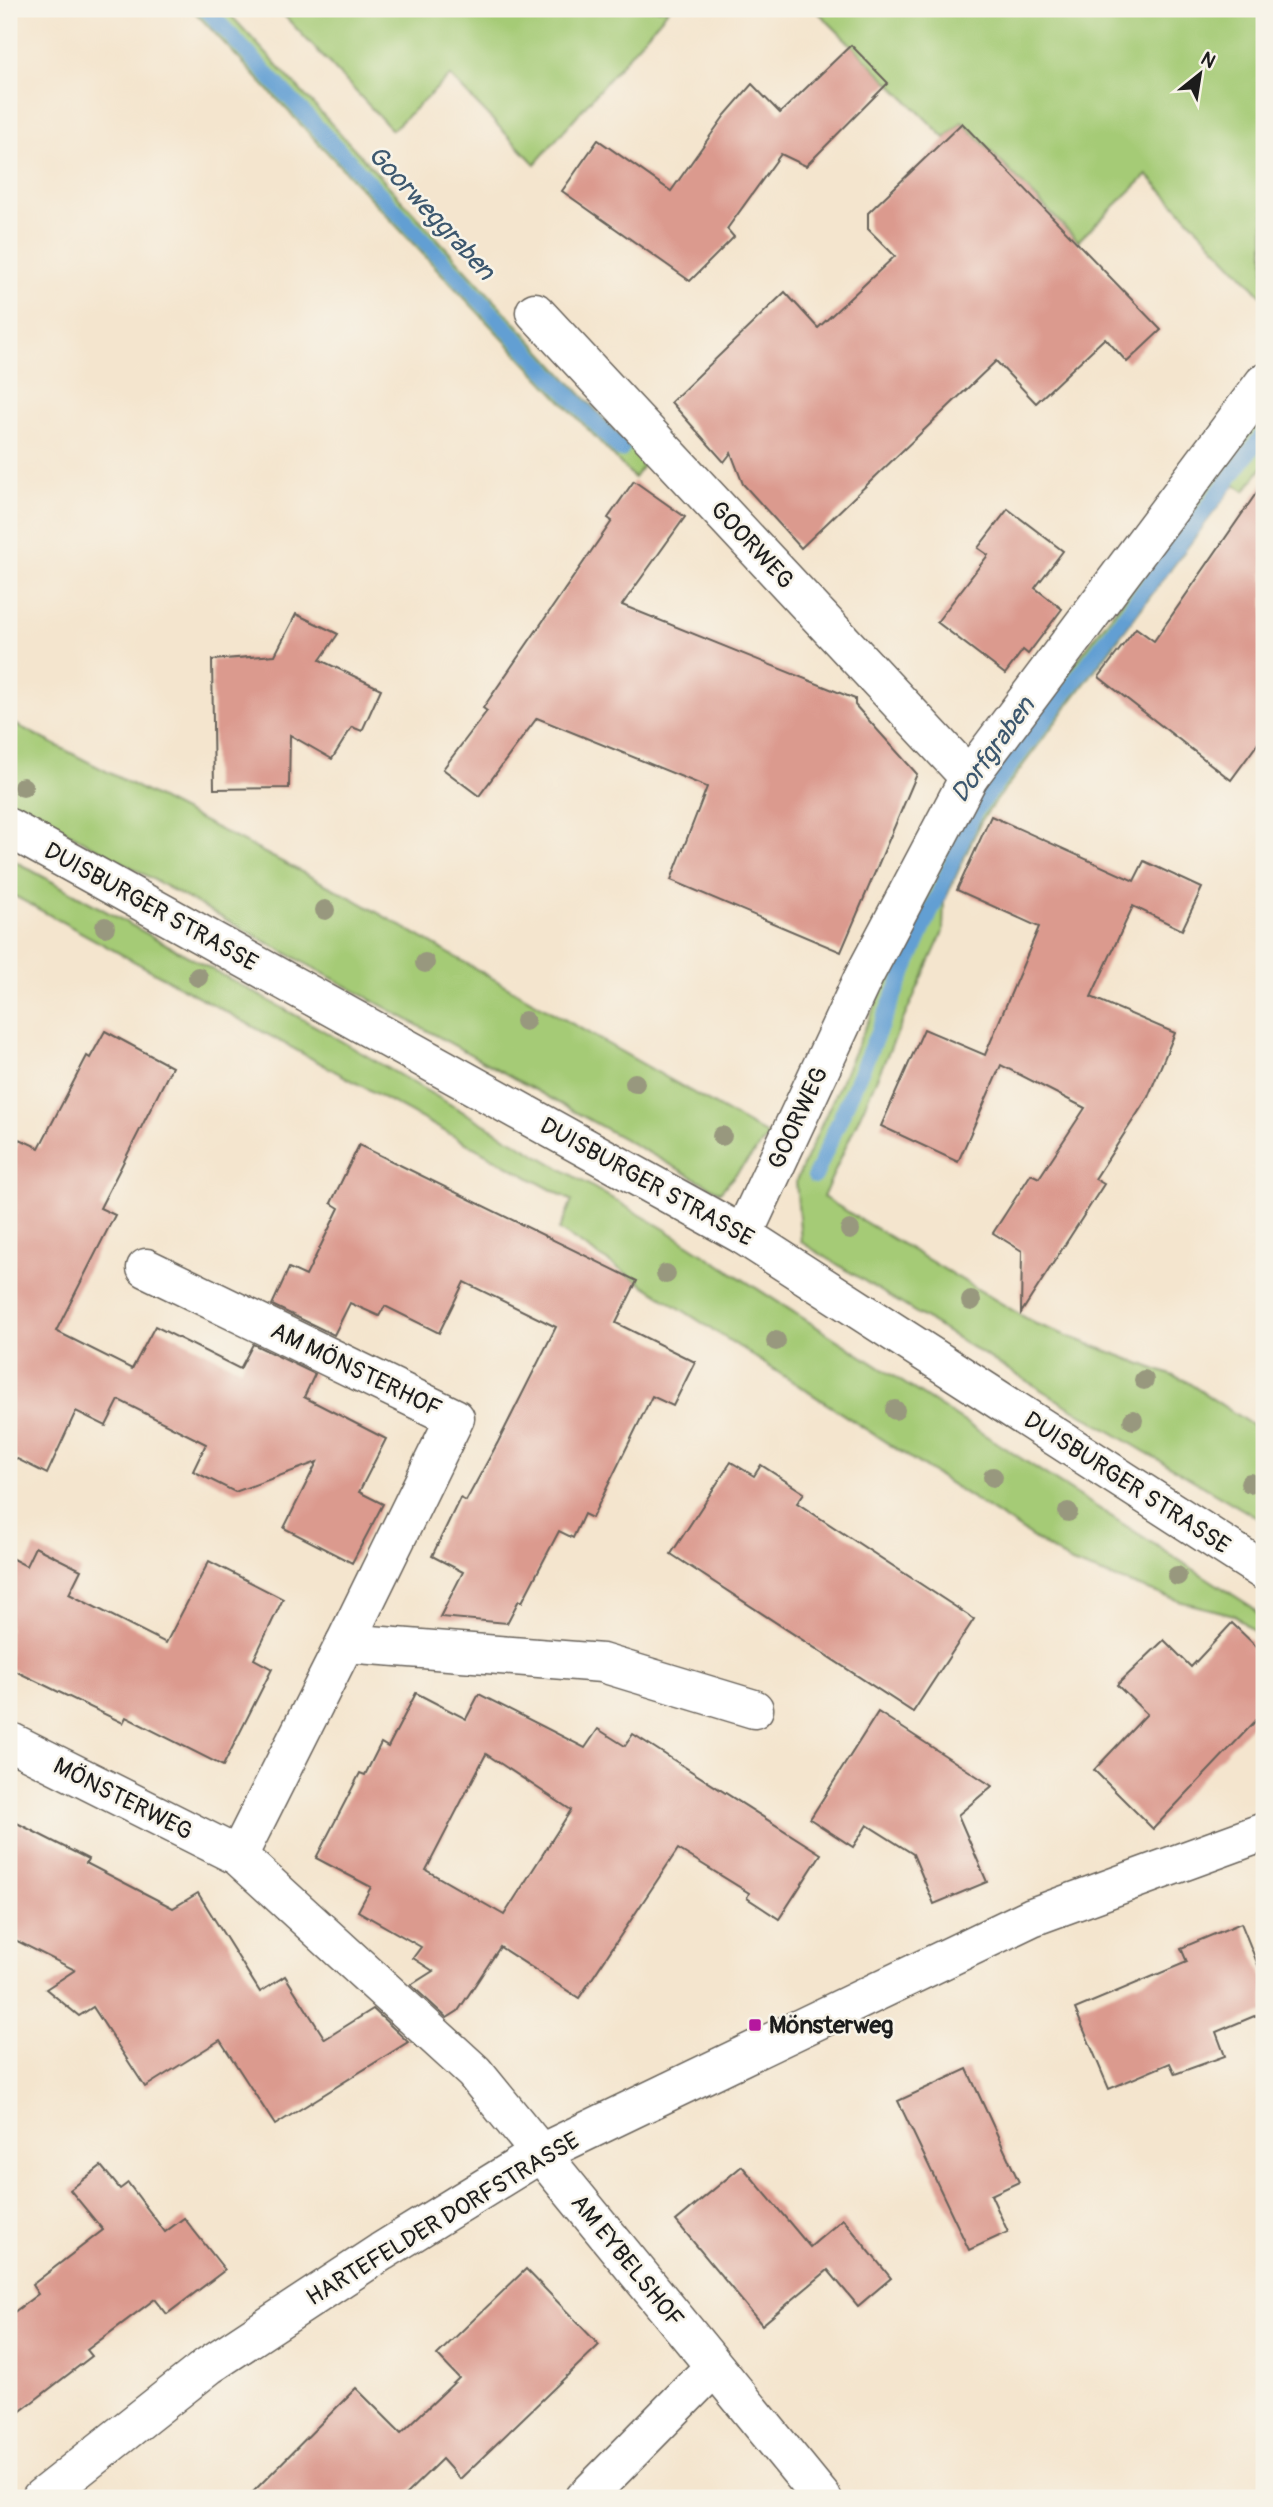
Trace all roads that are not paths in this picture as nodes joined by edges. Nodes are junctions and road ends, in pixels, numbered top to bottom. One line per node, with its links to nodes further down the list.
1 (535, 312): 3 (street, GOORWEG)
2 (1264, 383): 3 (street, GOORWEG)
3 (968, 777): 5 (street, GOORWEG)
4 (9, 828): 5 (street, DUISBURGER STRASSE)
5 (743, 1235): 7 (street, DUISBURGER STRASSE)
6 (146, 1268): 8 (street, AM MÖNSTERHOF)
7 (1264, 1571)
8 (345, 1643): 9 (street); 12 (street)
9 (754, 1709)
10 (9, 1741): 12 (street, MÖNSTERWEG)
11 (1264, 1832): 13 (street, HARTEFELDER DORFSTRASSE)
12 (238, 1856): 13 (street, MÖNSTERWEG)
13 (541, 2153): 14 (street, AM EYBELSHOF); 15 (street, HARTEFELDER DORFSTRASSE)
14 (713, 2368): 16 (street); 17 (street, AM EYBELSHOF)
15 (41, 2498)
16 (585, 2498)
17 (822, 2498)

